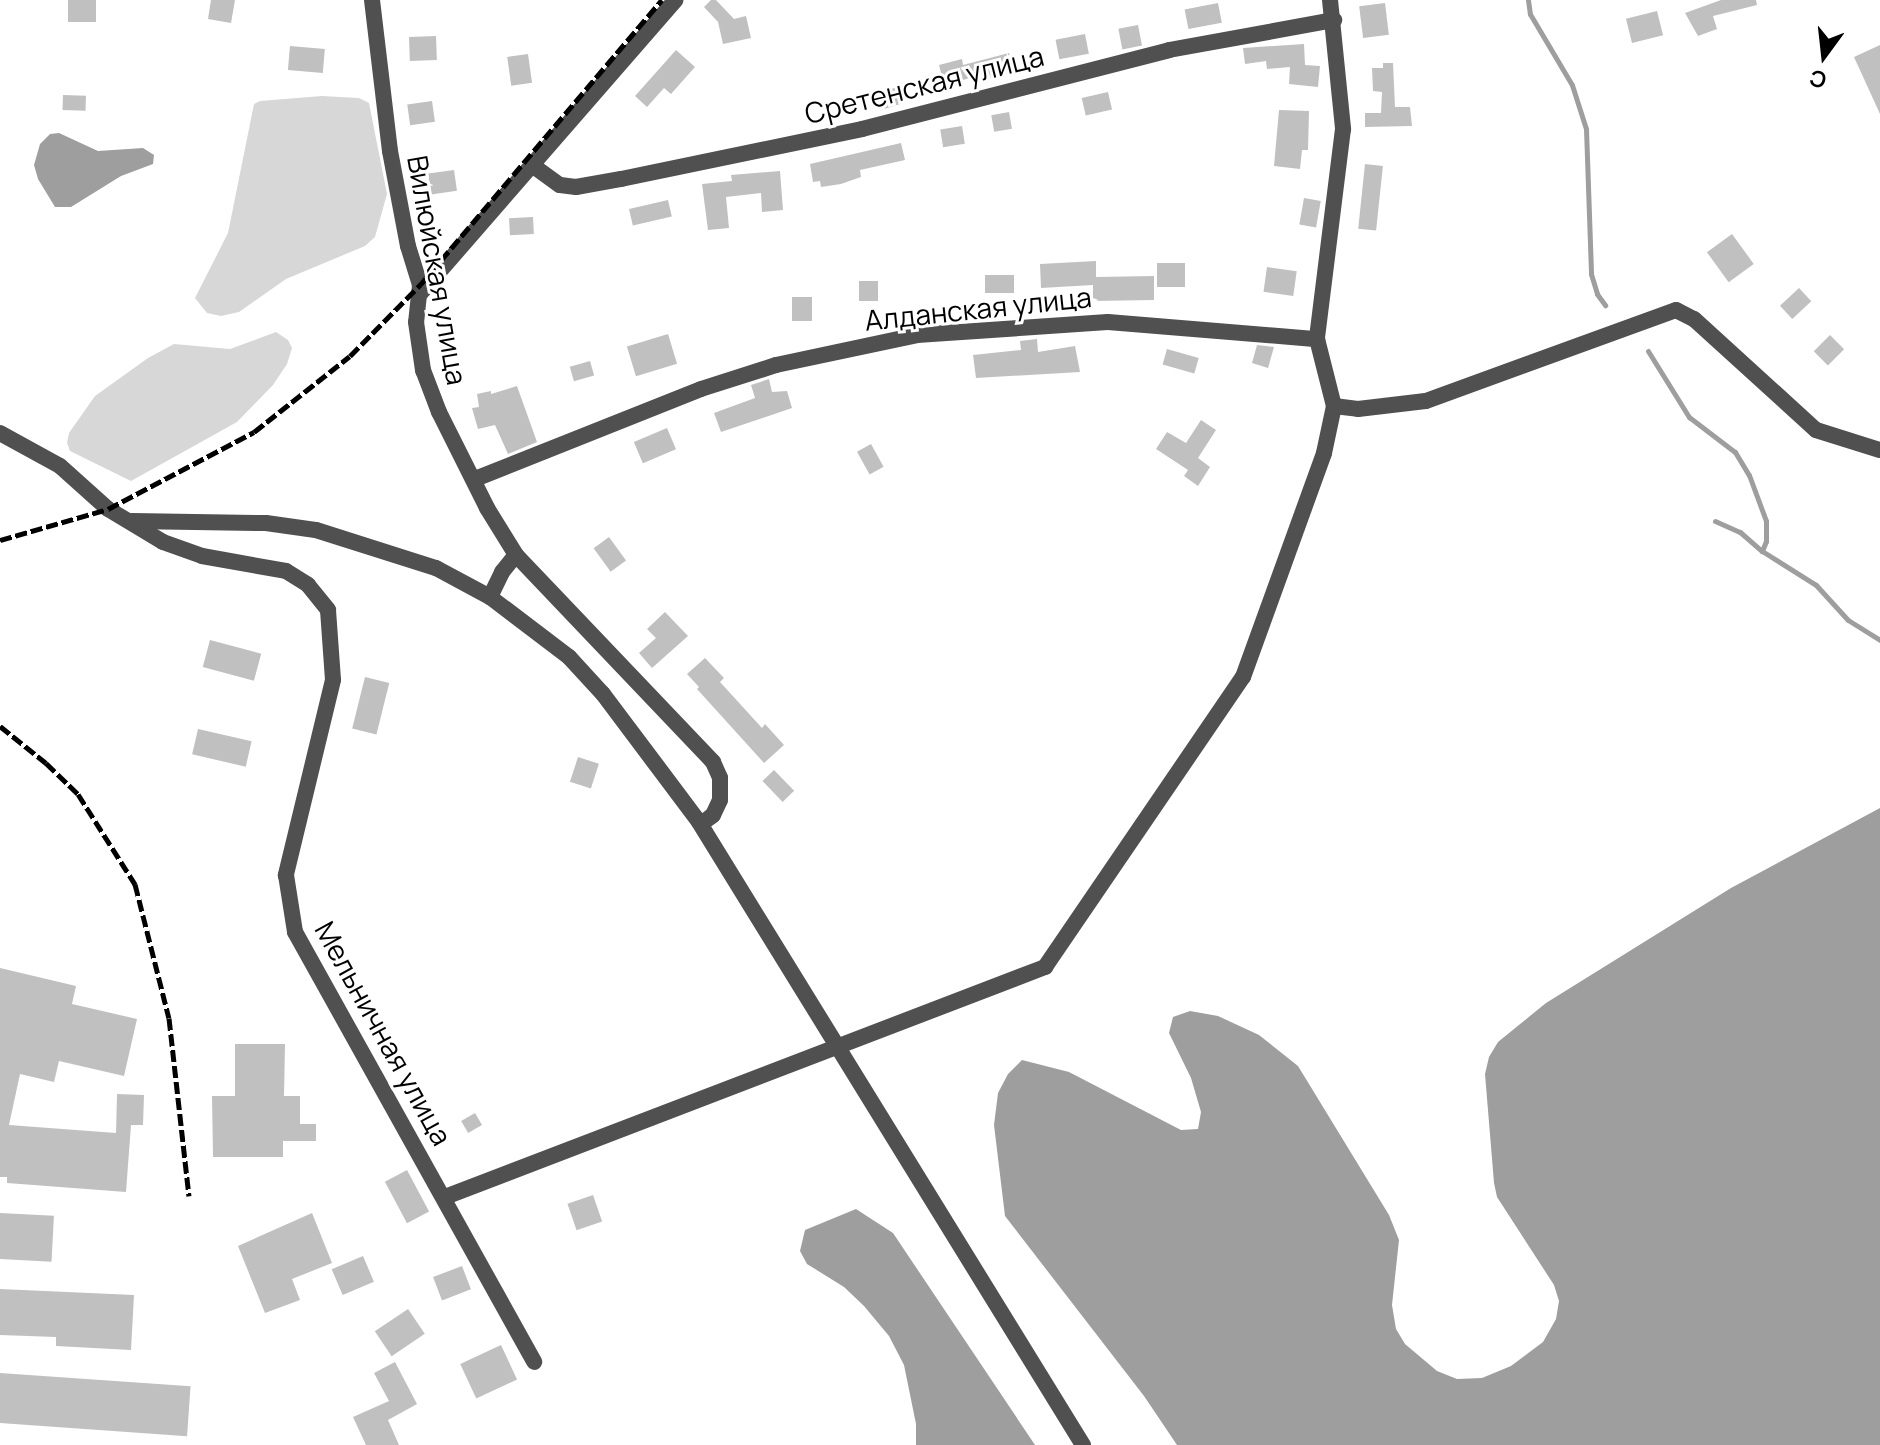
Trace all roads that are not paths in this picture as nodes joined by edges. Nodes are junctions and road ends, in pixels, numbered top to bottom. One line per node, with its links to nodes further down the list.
1 (372, 0): 6 (street, Вилюйская улица)
2 (675, 0): 5 (street)
3 (1330, 0): 4 (street)
4 (1334, 20): 5 (street, Сретенская улица); 7 (street)
5 (532, 165): 6 (street)
6 (419, 295): 11 (street, Вилюйская улица)
7 (1317, 339): 8 (street); 11 (street, Алданская улица)
8 (1334, 406): 10 (street); 16 (street)
9 (0, 433): 12 (street, Мельничная улица)
10 (1880, 450)
11 (475, 479): 13 (street, Вилюйская улица)
12 (132, 521): 14 (street); 17 (street, Мельничная улица)
13 (516, 555): 14 (street); 15 (street, Вилюйская улица)
14 (490, 597): 15 (street)
15 (701, 824): 16 (street)
16 (838, 1046): 17 (street); 19 (street)
17 (445, 1197): 18 (street, Мельничная улица)
18 (534, 1362)
19 (1083, 1445)

